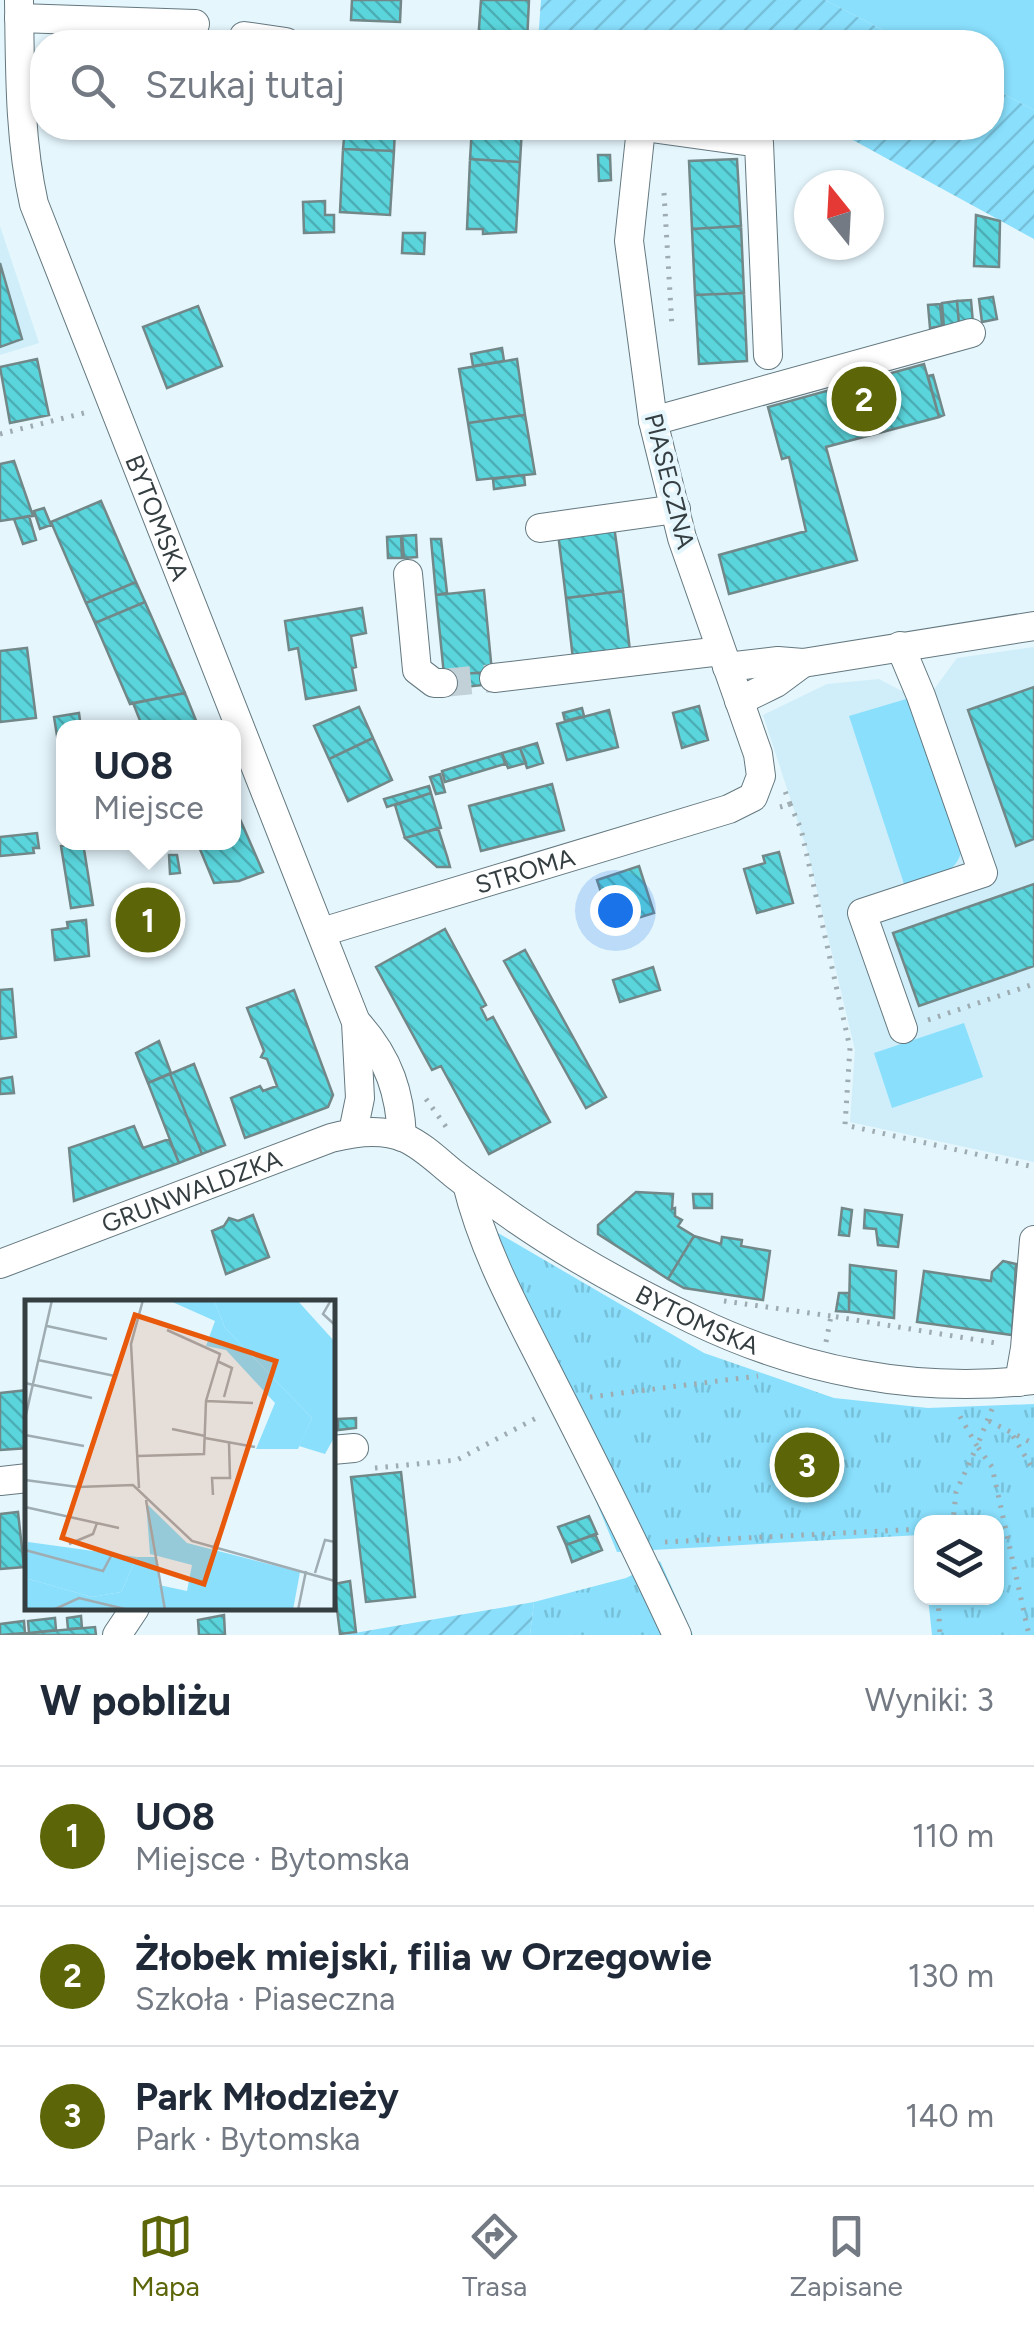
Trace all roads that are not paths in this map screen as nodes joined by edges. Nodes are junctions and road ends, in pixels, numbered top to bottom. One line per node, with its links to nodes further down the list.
1 (19, 9): 2 (street); 18 (street, BYTOMSKA)
2 (195, 24)
3 (640, 140): 7 (street, PIASECZNA)
4 (744, 140): 6 (street)
5 (971, 332): 7 (street)
6 (768, 355)
7 (653, 421): 8 (street, PIASECZNA)
8 (676, 509): 9 (street); 13 (street, PIASECZNA)
9 (540, 528)
10 (408, 574): 16 (street)
11 (1034, 626): 12 (street)
12 (900, 646): 14 (street); 23 (street)
13 (724, 659): 14 (street); 15 (street); 17 (street, PIASECZNA)
14 (803, 664): 17 (street)
15 (494, 678)
16 (443, 684)
17 (739, 701): 20 (street, PIASECZNA)
18 (238, 720)
19 (241, 727): 21 (street, BYTOMSKA)
20 (729, 809): 21 (street, STROMA)
21 (322, 932): 22 (street, BYTOMSKA)
22 (356, 1022): 24 (street, BYTOMSKA); 25 (street, BYTOMSKA)
23 (902, 1028)
24 (353, 1132): 25 (street, GRUNWALDZKA); 28 (street, GRUNWALDZKA)
25 (394, 1135): 26 (street, BYTOMSKA)
26 (467, 1184): 29 (street, BYTOMSKA); 34 (street)
27 (1034, 1240): 29 (street)
28 (0, 1264)
29 (1026, 1381)
30 (25, 1478): 31 (street)
31 (0, 1481)
32 (133, 1610): 33 (street)
33 (117, 1635)
34 (677, 1635)

